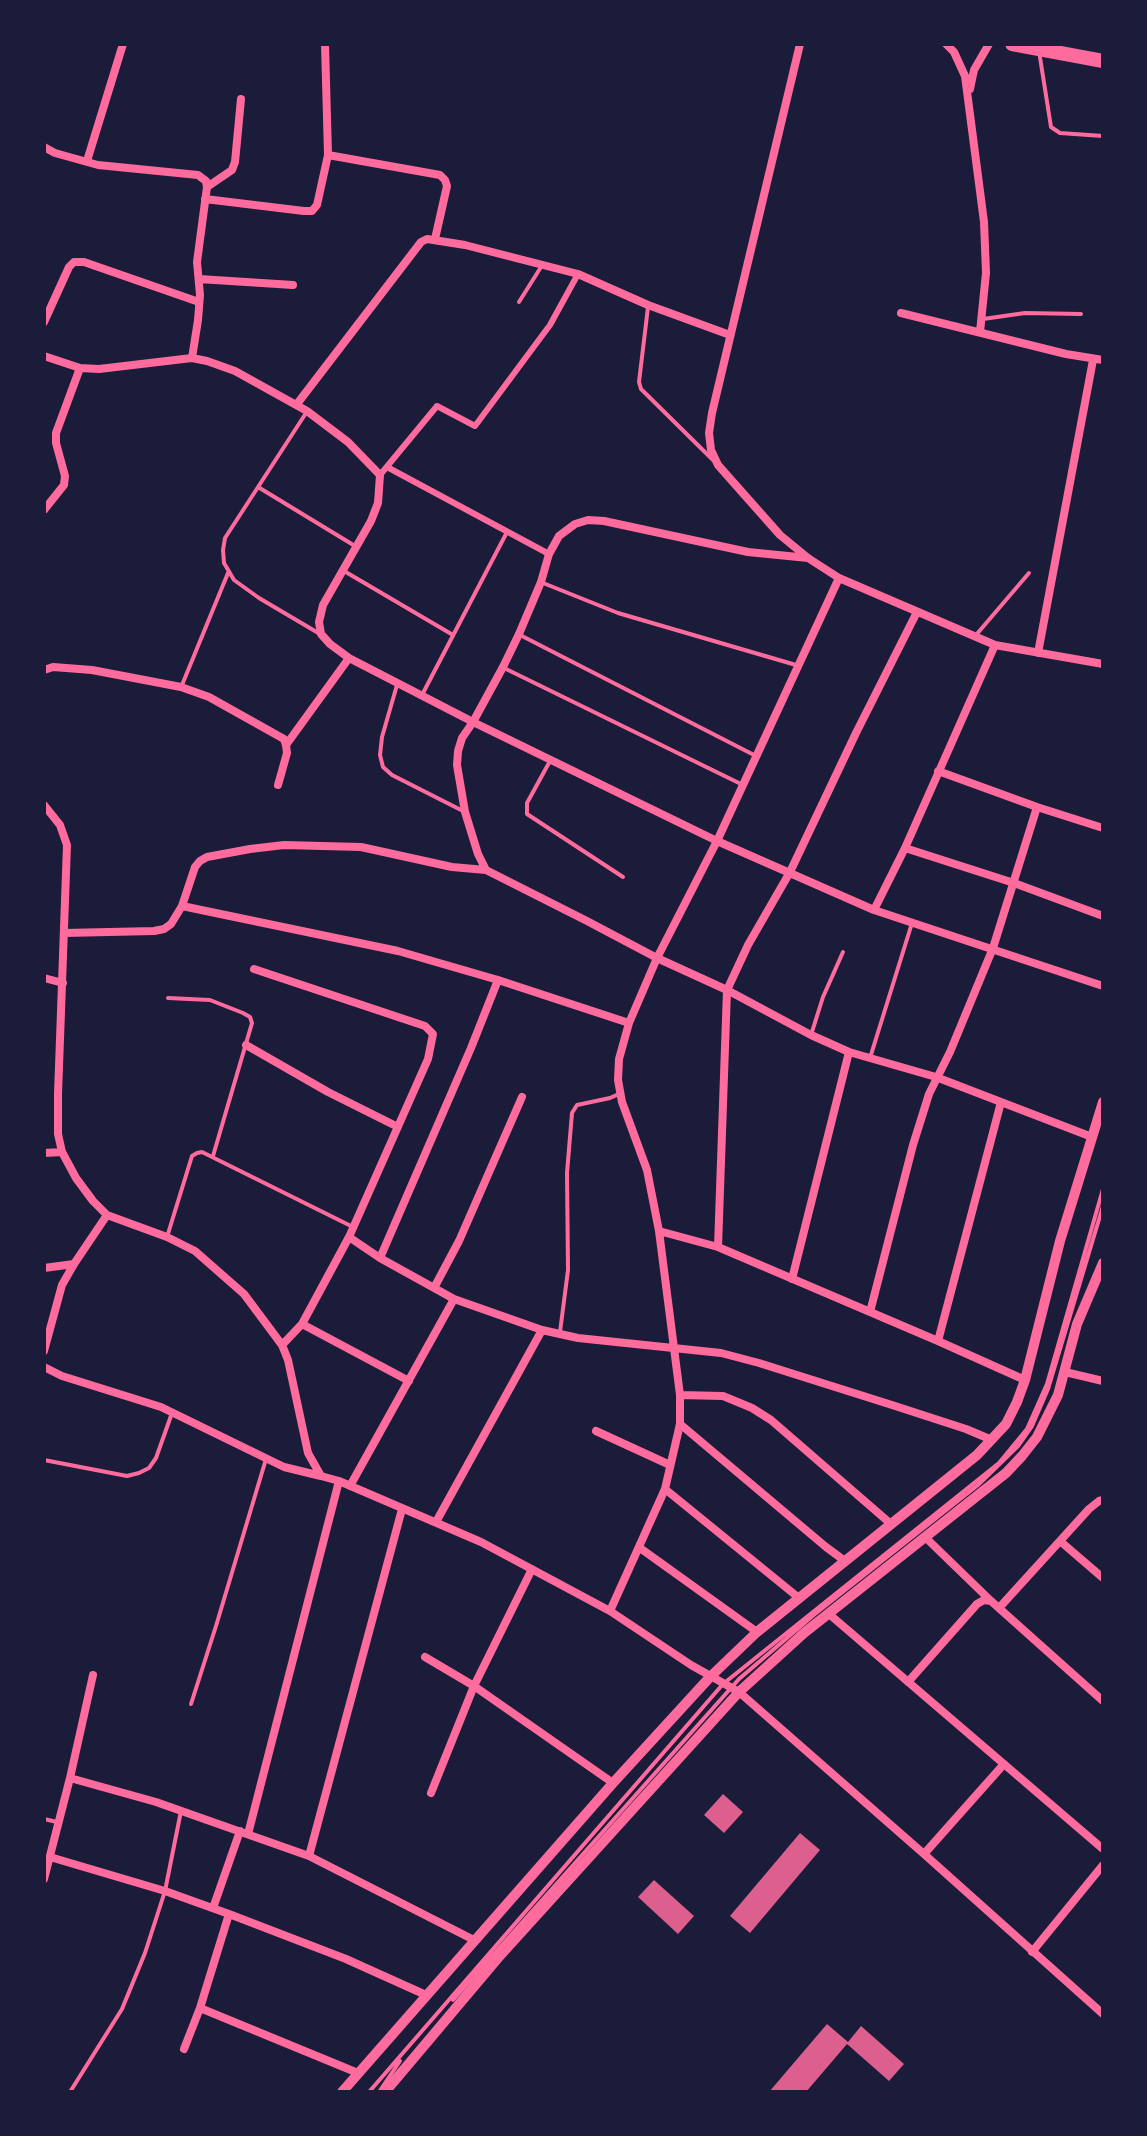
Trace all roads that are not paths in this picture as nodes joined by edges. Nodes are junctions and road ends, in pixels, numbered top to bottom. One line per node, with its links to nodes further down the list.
1 (123, 44): 14 (street)
2 (325, 44): 13 (street)
3 (946, 44): 9 (street)
4 (989, 44): 9 (street)
5 (1012, 44): 7 (highway)
6 (799, 46): 30 (street)
7 (1039, 49): 8 (highway); 11 (lane)
8 (1103, 61)
9 (969, 94): 27 (street)
10 (241, 99): 15 (street)
11 (1103, 136)
12 (44, 147): 14 (street)
13 (328, 155): 16 (street); 17 (street)
14 (87, 161): 15 (street)
15 (207, 187): 16 (street)
16 (205, 199): 20 (street)
17 (435, 239): 18 (street); 35 (street)
18 (543, 265): 19 (street); 23 (lane)
19 (578, 274): 24 (street); 38 (street)
20 (199, 279): 21 (street); 22 (street)
21 (293, 285)
22 (199, 302): 28 (street); 32 (street)
23 (519, 302)
24 (648, 305): 30 (street); 37 (lane)
25 (901, 313): 29 (street)
26 (1081, 314): 27 (lane)
27 (982, 319): 29 (street)
28 (44, 322)
29 (980, 332): 33 (street)
30 (730, 335): 37 (street)
31 (44, 356): 34 (street)
32 (192, 358): 34 (street); 35 (street)
33 (1098, 360): 57 (street)
34 (80, 368): 41 (street)
35 (297, 404): 36 (street)
36 (307, 411): 39 (street); 40 (lane)
37 (718, 465): 45 (street)
38 (387, 467): 39 (street); 42 (street)
39 (380, 475): 43 (street)
40 (258, 487): 43 (lane); 47 (lane)
41 (44, 510)
42 (507, 532): 44 (street); 54 (lane)
43 (357, 547): 46 (street)
44 (549, 554): 45 (street); 50 (street)
45 (808, 558): 49 (street)
46 (344, 571): 52 (street); 54 (lane)
47 (228, 573): 52 (lane); 64 (lane)
48 (1029, 573): 55 (lane)
49 (839, 578): 51 (street); 60 (street)
50 (541, 582): 53 (street); 60 (lane)
51 (917, 612): 55 (street); 80 (street)
52 (321, 634): 58 (street)
53 (519, 634): 61 (street); 68 (lane)
54 (453, 635): 65 (lane)
55 (974, 638): 56 (street)
56 (995, 645): 57 (street); 70 (street)
57 (1038, 653): 59 (street)
58 (349, 658): 63 (street); 67 (street)
59 (1103, 664)
60 (799, 666): 68 (street)
61 (503, 667): 66 (street); 72 (lane)
62 (44, 670): 64 (street)
63 (397, 682): 65 (street); 75 (lane)
64 (181, 687): 67 (street)
65 (422, 695): 66 (street)
66 (473, 722): 69 (street); 75 (street)
67 (286, 745): 71 (street)
68 (756, 756): 72 (street)
69 (552, 759): 77 (street); 81 (lane)
70 (938, 771): 74 (street); 78 (street)
71 (278, 785)
72 (743, 785): 77 (street)
73 (44, 805): 87 (street)
74 (1037, 807): 76 (street); 82 (street)
75 (465, 812): 79 (street)
76 (1103, 828)
77 (717, 841): 80 (street); 90 (street)
78 (905, 848): 82 (street); 84 (street)
79 (486, 870): 83 (street); 90 (street)
80 (790, 872): 84 (street); 96 (street)
81 (623, 877)
82 (1014, 883): 85 (street); 88 (street)
83 (182, 906): 87 (street); 93 (street)
84 (874, 910): 86 (street)
85 (1103, 916)
86 (912, 923): 88 (street); 102 (lane)
87 (64, 933): 94 (street)
88 (993, 948): 95 (street); 103 (street)
89 (843, 952): 99 (lane)
90 (657, 958): 96 (street); 98 (street)
91 (254, 969): 108 (street)
92 (44, 978): 94 (street)
93 (498, 980): 98 (street); 121 (street)
94 (63, 983): 110 (street)
95 (1103, 986)
96 (727, 990): 99 (street); 120 (street)
97 (168, 998): 100 (lane)
98 (629, 1023): 104 (street)
99 (811, 1035): 101 (street)
100 (246, 1045): 108 (street); 112 (lane)
101 (849, 1052): 102 (street); 125 (street)
102 (870, 1058): 103 (street)
103 (936, 1077): 106 (street); 128 (street)
104 (621, 1093): 117 (street); 131 (lane)
105 (522, 1097): 126 (street)
106 (1001, 1102): 109 (street); 132 (street)
107 (1103, 1102): 109 (street)
108 (398, 1127): 116 (street)
109 (1092, 1137): 138 (street)
110 (62, 1152): 111 (street); 115 (street)
111 (44, 1153)
112 (213, 1156): 116 (lane); 118 (lane)
113 (1103, 1189): 173 (lane)
114 (1103, 1206): 173 (lane)
115 (107, 1215): 118 (street); 123 (street)
116 (353, 1227): 119 (street)
117 (659, 1231): 120 (street); 134 (street)
118 (167, 1237): 133 (street)
119 (349, 1237): 121 (street); 129 (street)
120 (718, 1247): 125 (street)
121 (380, 1258): 126 (street)
122 (1103, 1263): 137 (street)
123 (74, 1264): 124 (street); 135 (street)
124 (44, 1268)
125 (792, 1279): 128 (street)
126 (434, 1288): 127 (street)
127 (454, 1299): 130 (street); 139 (street)
128 (870, 1312): 132 (street)
129 (302, 1324): 133 (street); 139 (street)
130 (542, 1330): 131 (street); 155 (street)
131 (559, 1334): 134 (street)
132 (938, 1341): 138 (street)
133 (282, 1345): 149 (street)
134 (675, 1350): 141 (street); 145 (street)
135 (44, 1351)
136 (44, 1367): 142 (street)
137 (1065, 1372): 140 (street); 157 (street)
138 (1025, 1380): 145 (street)
139 (409, 1381): 151 (street)
140 (1103, 1381)
141 (680, 1395): 143 (street); 156 (street)
142 (172, 1413): 146 (street); 147 (lane)
143 (680, 1424): 148 (street); 160 (street)
144 (596, 1431): 148 (street)
145 (992, 1440): 156 (street)
146 (266, 1459): 149 (street); 175 (lane)
147 (44, 1460)
148 (670, 1465): 152 (street)
149 (321, 1476): 150 (street)
150 (339, 1481): 151 (street); 183 (street)
151 (350, 1486): 154 (street)
152 (665, 1489): 159 (street); 163 (street)
153 (1103, 1500): 158 (street)
154 (402, 1509): 155 (street); 186 (street)
155 (436, 1522): 161 (street)
156 (891, 1524): 160 (street)
157 (925, 1537): 164 (street); 166 (street)
158 (1060, 1541): 162 (street); 164 (street)
159 (640, 1548): 165 (street); 167 (street)
160 (845, 1561): 163 (street)
161 (532, 1569): 165 (street); 172 (street)
162 (1103, 1578)
163 (799, 1598): 167 (street)
164 (995, 1605): 171 (street); 174 (street)
165 (610, 1611): 170 (street)
166 (829, 1614): 171 (street); 173 (street)
167 (757, 1632): 170 (street)
168 (425, 1657): 172 (street)
169 (93, 1675): 177 (street)
170 (710, 1677): 173 (street); 178 (street)
171 (908, 1682): 176 (street)
172 (474, 1686): 178 (street); 179 (street)
173 (731, 1688): 185 (street); 202 (lane); 203 (lane); 204 (street)
174 (1103, 1701)
175 (191, 1704)
176 (1004, 1764): 184 (street); 185 (street)
177 (70, 1778): 180 (street); 182 (street)
178 (613, 1783): 193 (street)
179 (431, 1793)
180 (181, 1811): 183 (street); 190 (lane)
181 (44, 1819): 182 (lane)
182 (59, 1822): 187 (street)
183 (244, 1833): 186 (street); 191 (street)
184 (1103, 1849)
185 (924, 1854): 194 (street)
186 (309, 1856): 193 (street)
187 (50, 1857): 189 (street); 190 (street)
188 (1103, 1865): 194 (street)
189 (44, 1879)
190 (165, 1891): 191 (street); 200 (lane)
191 (213, 1908): 192 (street)
192 (229, 1914): 195 (street); 196 (street)
193 (474, 1940): 195 (street)
194 (1032, 1952): 197 (street)
195 (426, 1995): 199 (street)
196 (200, 2008): 198 (street); 199 (street)
197 (1103, 2014)
198 (184, 2049)
199 (358, 2073): 201 (street)
200 (70, 2092)
201 (342, 2092)
202 (369, 2092)
203 (379, 2092)
204 (385, 2092)

